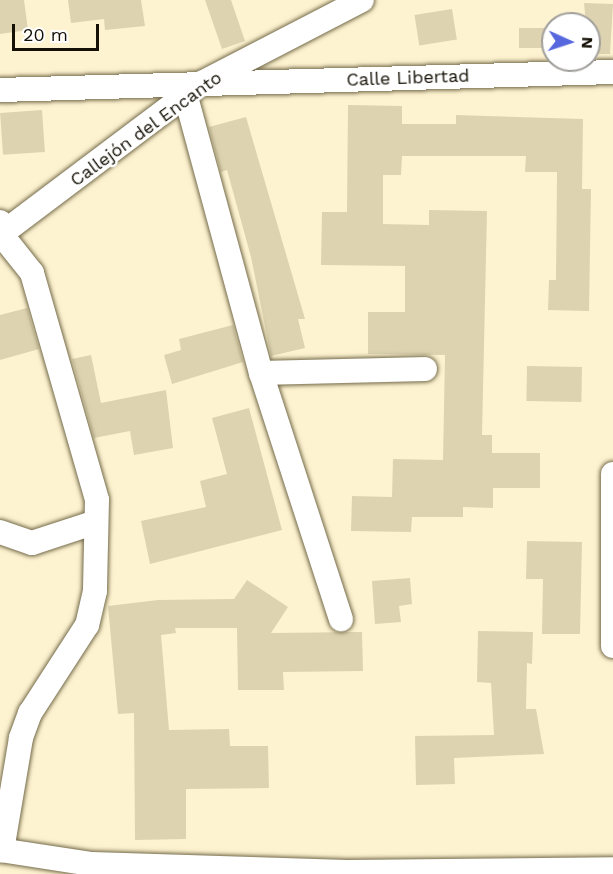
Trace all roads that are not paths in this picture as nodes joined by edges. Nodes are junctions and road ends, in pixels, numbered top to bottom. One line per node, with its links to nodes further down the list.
1 (362, 0): 4 (street, Callejón del Encanto)
2 (613, 72): 4 (street, Calle Libertad)
3 (0, 90): 4 (street, Calle Libertad)
4 (194, 90): 5 (street, Callejón del Encanto); 7 (street)
5 (0, 230): 9 (street)
6 (425, 369): 7 (street)
7 (261, 373): 11 (street)
8 (613, 474): 12 (street)
9 (96, 522): 10 (street); 13 (street)
10 (0, 532)
11 (341, 619)
12 (613, 646)
13 (1, 850): 14 (street)
14 (613, 869)

